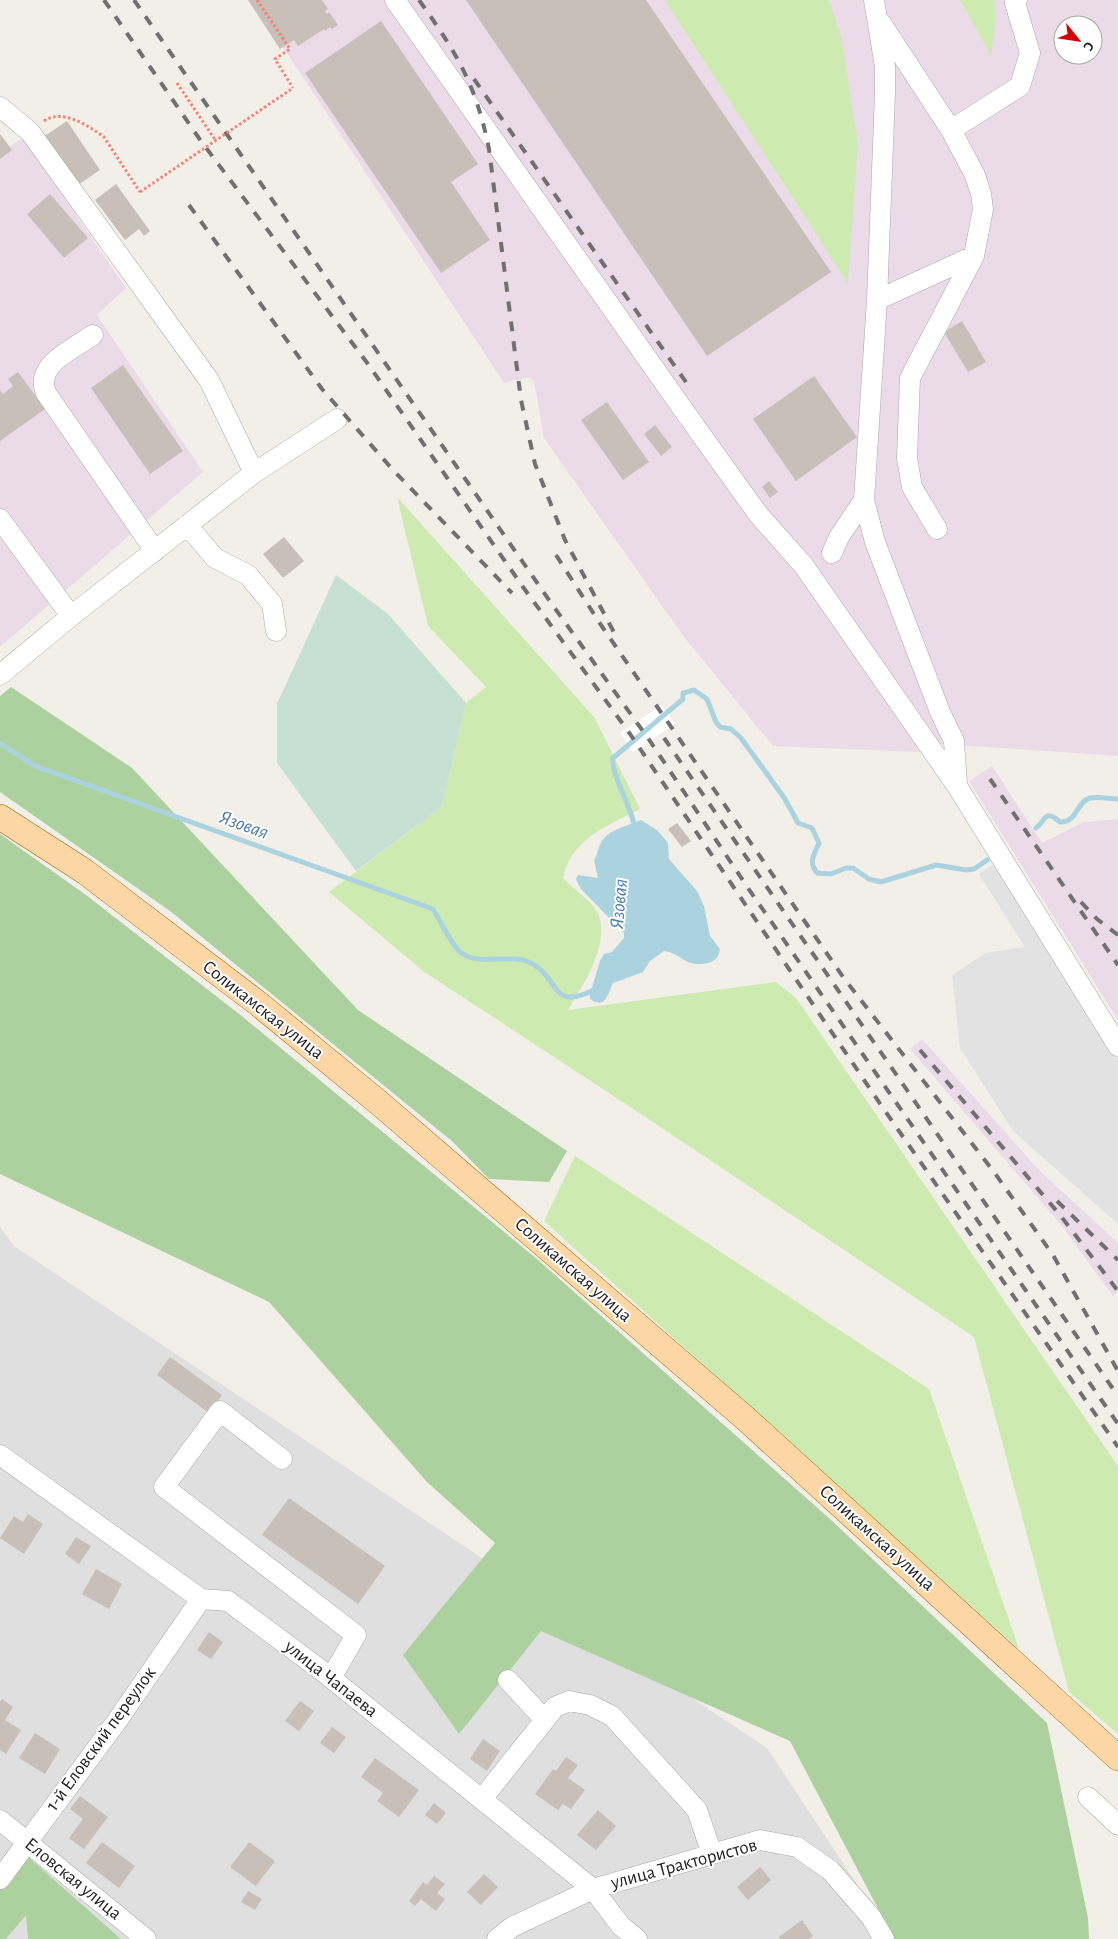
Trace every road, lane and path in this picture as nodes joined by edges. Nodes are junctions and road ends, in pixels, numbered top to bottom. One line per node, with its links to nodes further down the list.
1 (257, 0): 9 (path, bridge)
2 (395, 0): 24 (street)
3 (1017, 0): 7 (street)
4 (874, 7): 7 (street); 11 (street)
5 (177, 83): 9 (path)
6 (0, 107): 8 (street)
7 (951, 130): 10 (street)
8 (30, 132): 9 (path, bridge); 14 (street)
9 (216, 140)
10 (974, 256): 11 (street); 18 (street)
11 (877, 300): 15 (street)
12 (93, 335): 19 (street)
13 (337, 419): 14 (street)
14 (254, 473): 17 (street)
15 (864, 500): 20 (street); 24 (street)
16 (0, 519): 21 (street)
17 (187, 525): 19 (street); 22 (street)
18 (937, 529)
19 (155, 550): 21 (street)
20 (832, 553)
21 (71, 616): 23 (street)
22 (276, 631)
23 (0, 675)
24 (957, 786): 26 (street)
25 (0, 816): 33 (main road, Соликамская улица)
26 (1118, 1046)
27 (0, 1455): 29 (street)
28 (282, 1460): 30 (street)
29 (201, 1599): 30 (street, улица Чапаева); 38 (street, 1-й Еловский переулок)
30 (331, 1678): 35 (street, улица Чапаева)
31 (508, 1680): 32 (street)
32 (544, 1720): 35 (street); 39 (street)
33 (1118, 1758)
34 (1088, 1797): 37 (street)
35 (482, 1799): 41 (street, улица Чапаева)
36 (0, 1820): 38 (street, Еловская улица)
37 (1118, 1825)
38 (27, 1841): 40 (street, 1-й Еловский переулок); 42 (street, Еловская улица)
39 (712, 1854): 41 (street, улица Трактористов); 45 (street, улица Трактористов)
40 (0, 1879)
41 (593, 1889): 43 (street, улица Трактористов); 44 (street, улица Чапаева)
42 (146, 1939)
43 (498, 1939)
44 (637, 1939)
45 (884, 1939)

